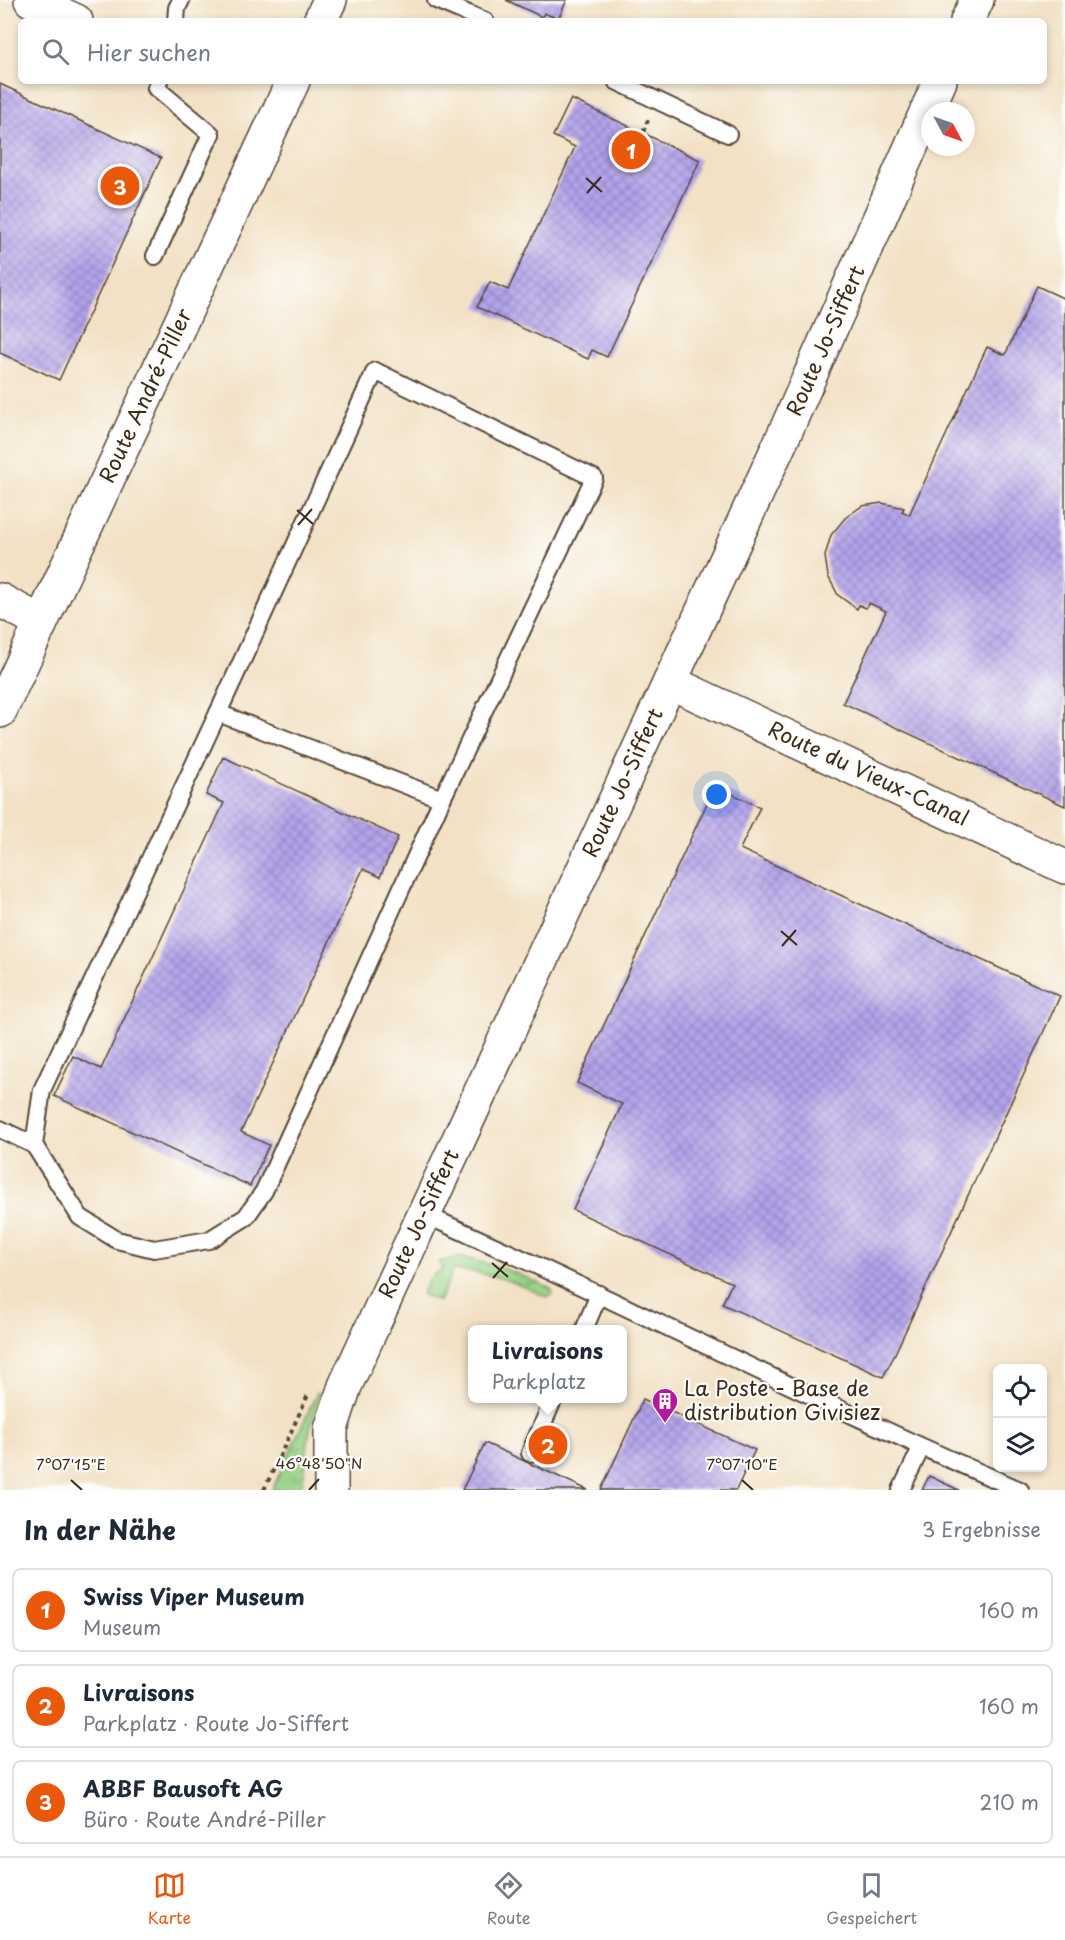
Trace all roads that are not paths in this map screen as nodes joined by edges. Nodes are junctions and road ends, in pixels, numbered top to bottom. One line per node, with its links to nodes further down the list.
1 (31, 0): 6 (street)
2 (181, 0): 7 (lane)
3 (330, 0): 8 (street)
4 (436, 0): 9 (lane)
5 (977, 0): 10 (street)
6 (70, 18)
7 (176, 18)
8 (321, 18)
9 (477, 18)
10 (968, 18)
11 (158, 84): 16 (lane)
12 (284, 84): 18 (street, Route André-Piller)
13 (622, 84): 15 (lane)
14 (939, 84): 19 (street, Route Jo-Siffert)
15 (728, 134)
16 (155, 256)
17 (0, 600): 18 (street)
18 (41, 622): 20 (street, Route André-Piller)
19 (670, 682): 23 (street, Route du Vieux-Canal); 26 (street, Route Jo-Siffert)
20 (0, 711)
21 (218, 713): 22 (lane); 22 (lane); 25 (lane)
22 (442, 799): 25 (lane)
23 (1065, 867)
24 (0, 1129): 25 (lane)
25 (34, 1145)
26 (423, 1214): 27 (lane); 32 (street, Route Jo-Siffert)
27 (599, 1294): 28 (lane); 30 (lane)
28 (586, 1325)
29 (552, 1403): 31 (lane)
30 (921, 1448): 33 (lane); 34 (lane)
31 (530, 1454)
32 (331, 1490)
33 (901, 1490)
34 (1020, 1490)

